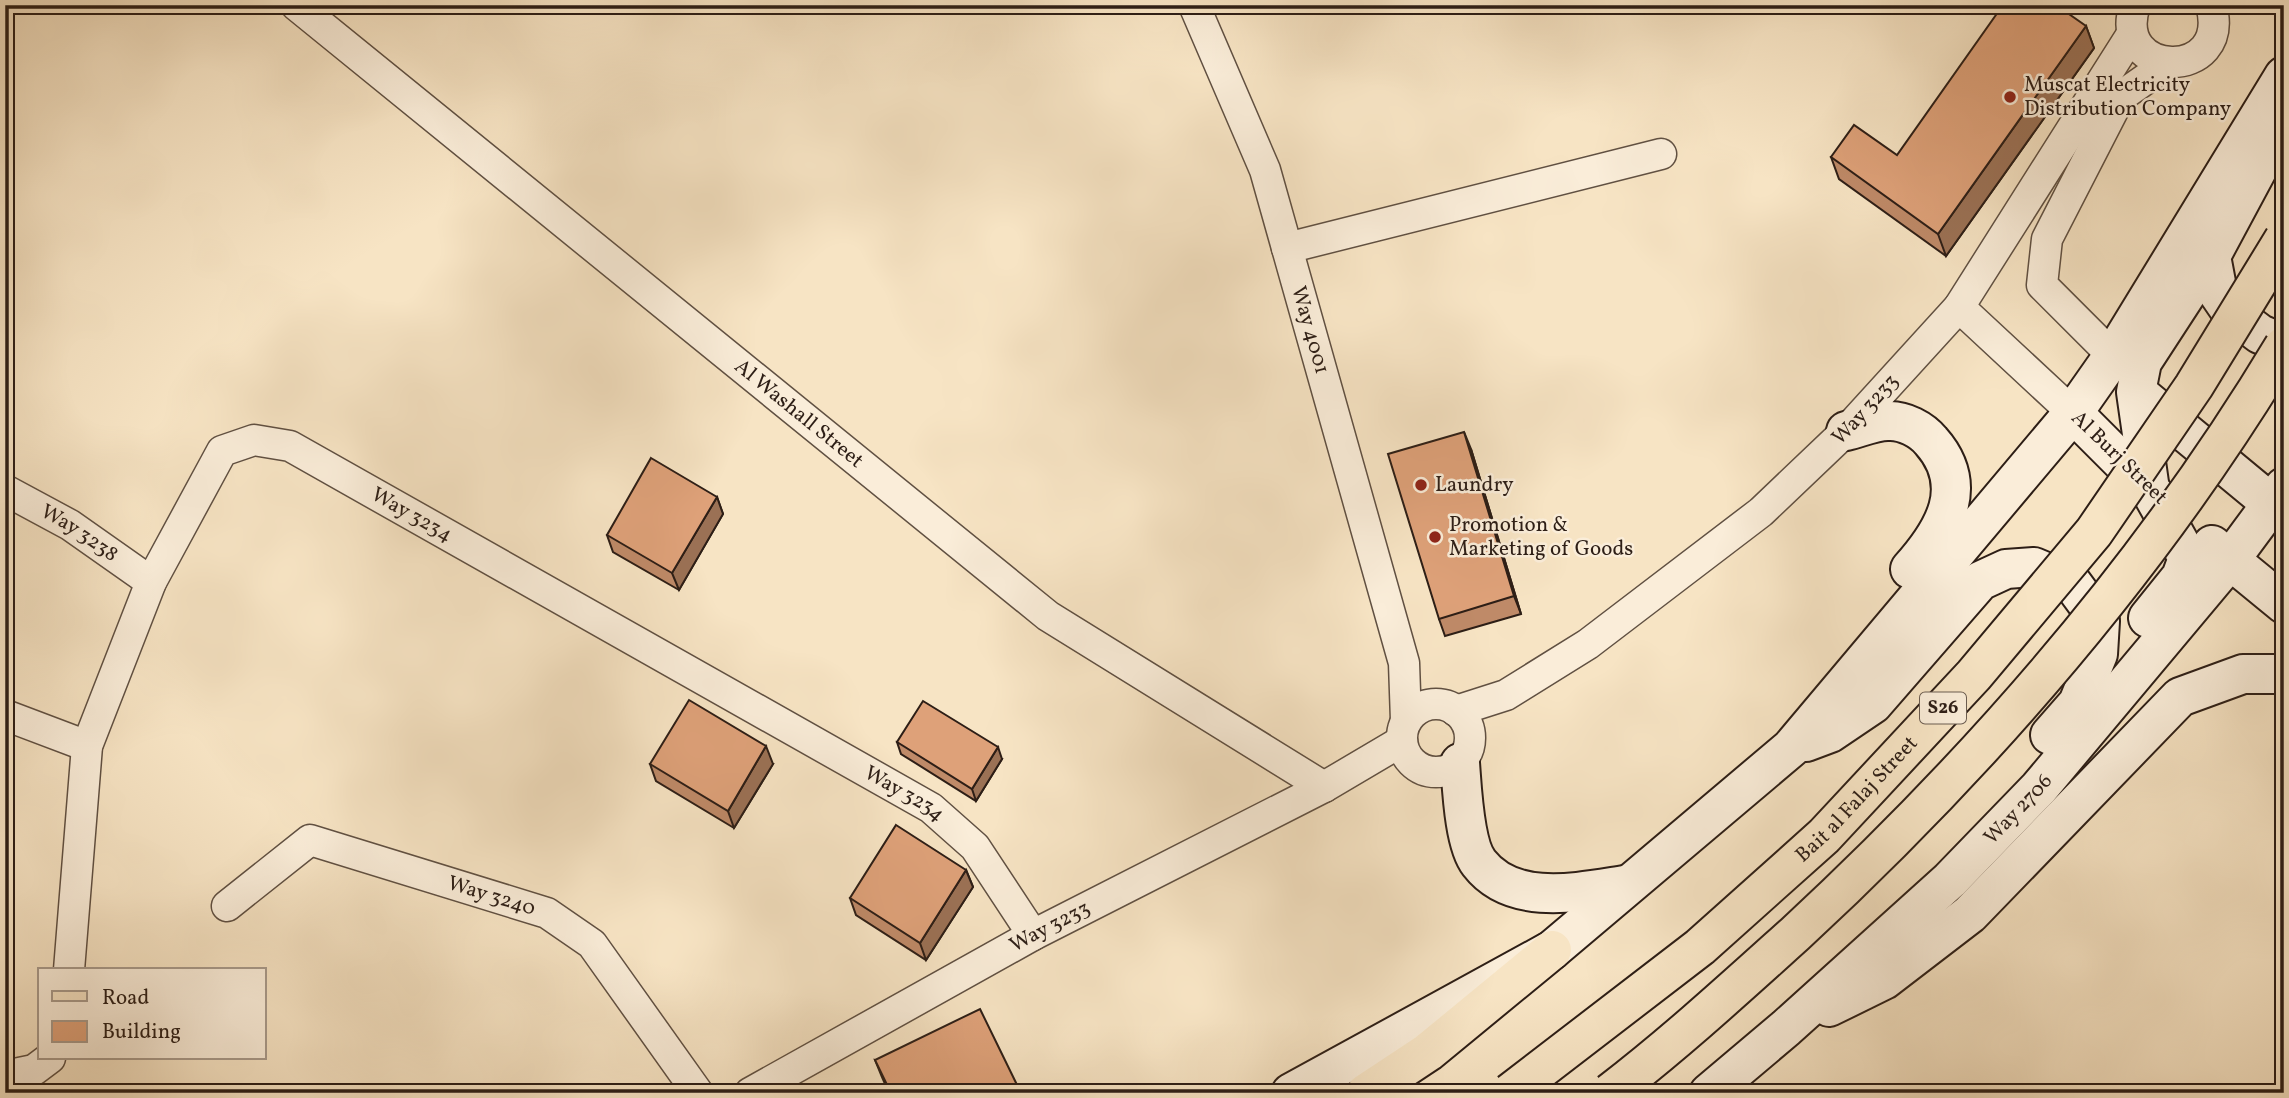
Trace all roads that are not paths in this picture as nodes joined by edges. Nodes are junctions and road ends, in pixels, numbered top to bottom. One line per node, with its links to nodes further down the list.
1 (296, 5): 34 (street, Al Washall Street)
2 (1194, 5): 10 (street, Way 4001)
3 (2211, 5): 5 (street)
4 (2128, 16): 5 (street); 12 (street, Way 3233)
5 (2167, 64): 14 (street)
6 (2284, 76): 14 (main road)
7 (2284, 112): 11 (main road)
8 (1661, 154): 10 (street)
9 (2284, 239): 48 (main road, Bait al Falaj Street / S26, bridge)
10 (1287, 248): 24 (street, Way 4001)
11 (2211, 256): 13 (main road); 15 (main road)
12 (1958, 307): 16 (street, Al Burj Street); 17 (street, Way 3233)
13 (2284, 345): 49 (main road, S26, bridge)
14 (2113, 356): 15 (main road); 16 (main road)
15 (2136, 392): 19 (main road); 20 (main road)
16 (2073, 412): 19 (main road, Al Burj Street); 30 (main road)
17 (1846, 431): 28 (street, Way 3233); 30 (main road)
18 (5, 490): 22 (street, Way 3238)
19 (2150, 490): 21 (main road, Al Burj Street); 26 (main road)
20 (2280, 502): 21 (main road, Way 2706)
21 (2230, 560): 23 (main road, Al Burj Street); 35 (main road, Way 2706)
22 (151, 582): 31 (street, Way 3234); 38 (street, Way 3234)
23 (2284, 604)
24 (1404, 663): 28 (street, Way 4001); 29 (street, Way 4001)
25 (2284, 674): 41 (main road)
26 (2078, 703): 30 (main road); 35 (main road)
27 (5, 715): 31 (street)
28 (1454, 729): 29 (street); 32 (street); 36 (main road)
29 (1404, 731): 32 (street); 33 (street, Way 3233)
30 (1803, 735): 36 (main road)
31 (87, 746): 40 (street, Way 3234)
32 (1418, 768): 33 (street, Way 3233)
33 (1354, 771): 34 (street, Way 3233)
34 (1324, 787): 38 (street, Way 3233)
35 (1950, 880): 41 (main road, Way 2706)
36 (1625, 885): 39 (main road)
37 (227, 906): 44 (street, Way 3240)
38 (1032, 935): 45 (street, Way 3233)
39 (1552, 950): 46 (main road); 47 (main road)
40 (69, 968)
41 (1786, 1028): 50 (main road, Way 2706)
42 (47, 1060): 43 (street)
43 (5, 1076)
44 (698, 1093)
45 (750, 1093)
46 (1291, 1093)
47 (1366, 1093)
48 (1510, 1093)
49 (1611, 1093)
50 (1709, 1093)

